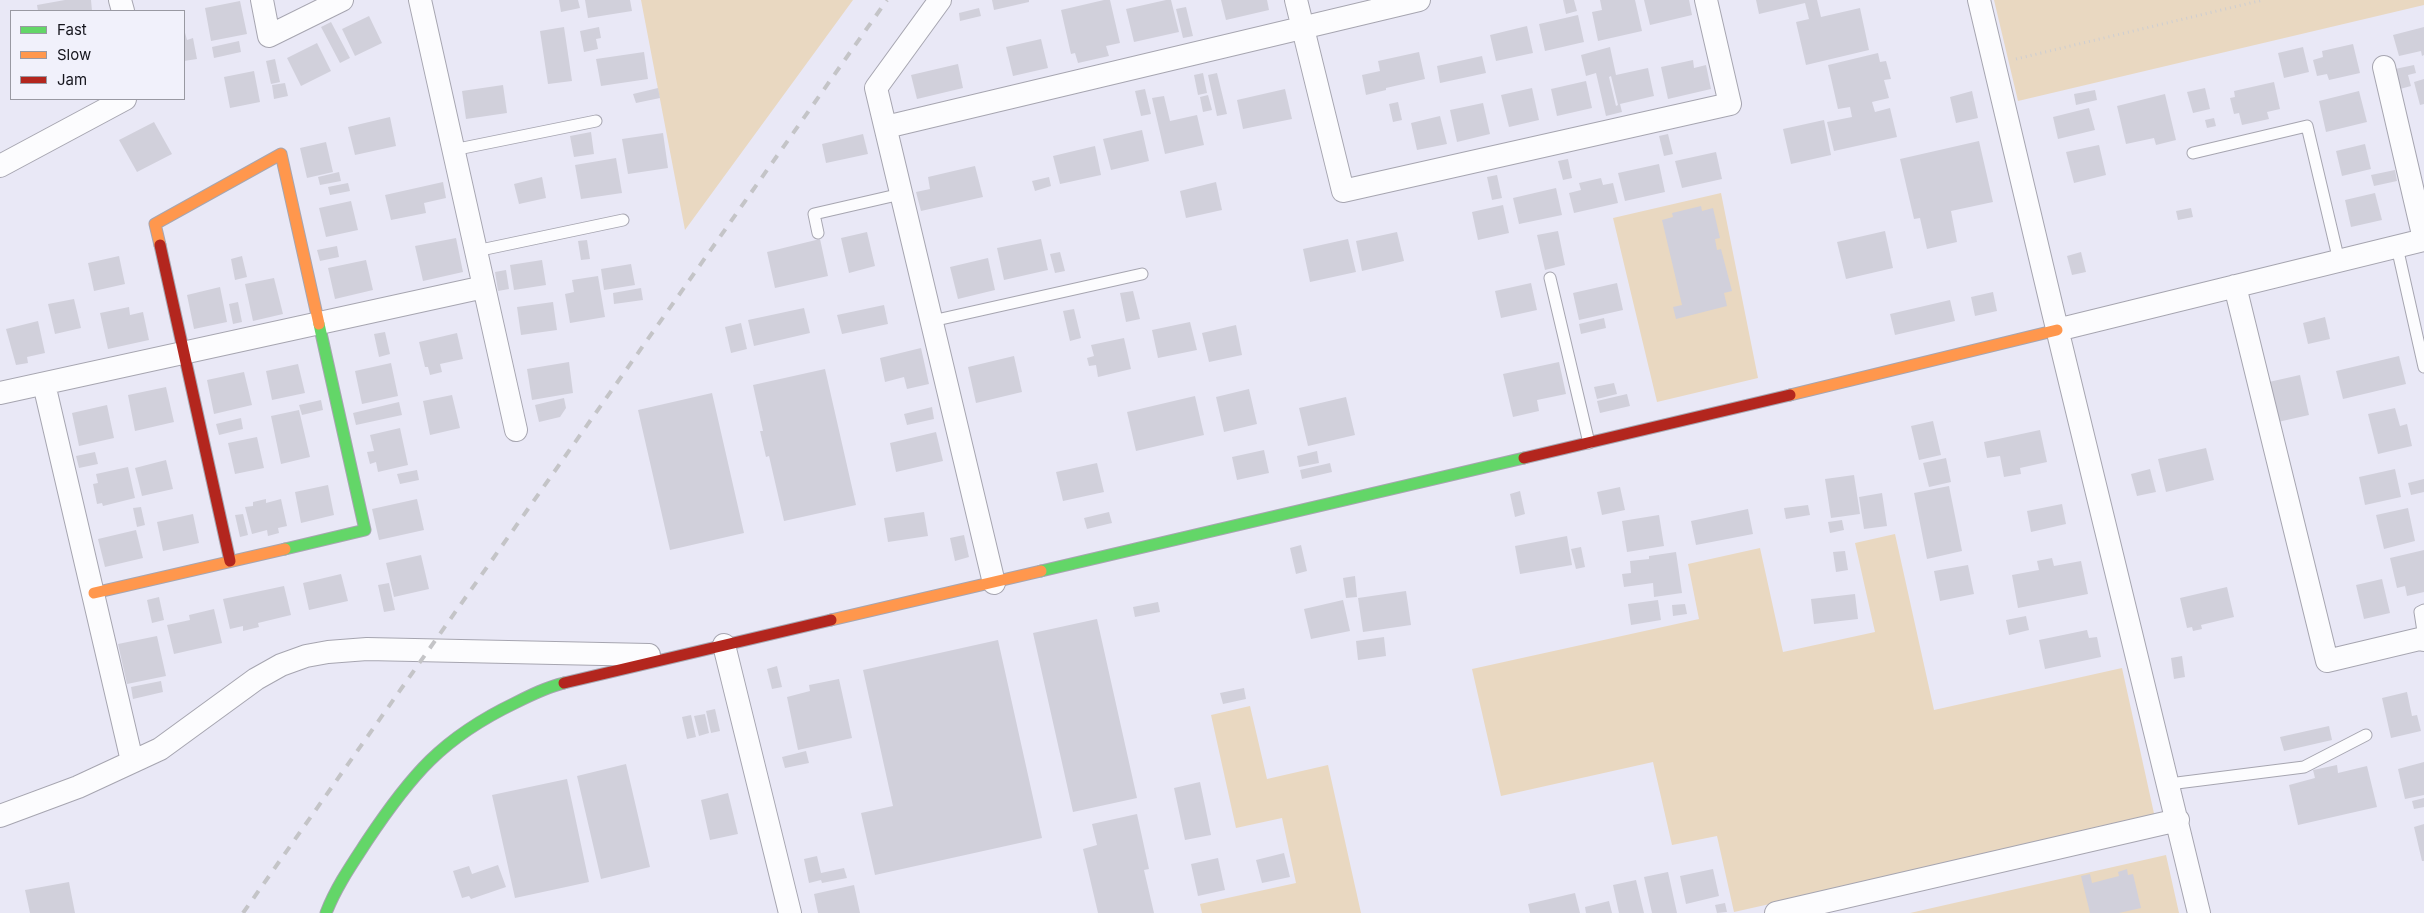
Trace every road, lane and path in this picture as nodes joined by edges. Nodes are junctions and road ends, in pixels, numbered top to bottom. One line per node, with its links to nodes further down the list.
1 (262, 0): 2 (street)
2 (342, 0)
3 (420, 0): 16 (street)
4 (940, 0): 15 (street)
5 (1296, 0): 10 (street)
6 (1419, 0): 10 (street)
7 (1706, 0): 10 (street)
8 (1980, 0): 11 (street)
9 (2263, 0): 11 (path)
10 (1303, 28): 15 (street)
11 (1994, 64): 32 (street)
12 (2384, 67): 22 (street)
13 (123, 100): 18 (street)
14 (596, 121): 16 (lane)
15 (886, 127): 19 (street)
16 (454, 150): 24 (street)
17 (2193, 153): 25 (lane)
18 (0, 166)
19 (901, 194): 21 (lane); 30 (street)
20 (623, 220): 24 (lane)
21 (818, 233)
22 (2424, 240): 23 (street)
23 (2397, 247): 25 (street); 34 (lane)
24 (476, 251): 29 (street)
25 (2339, 261): 28 (street)
26 (1142, 274): 30 (lane)
27 (1550, 278): 38 (lane)
28 (2235, 286): 32 (street); 43 (street)
29 (484, 288): 31 (street); 37 (street)
30 (932, 321): 40 (street)
31 (319, 324): 33 (street); 33 (street); 39 (street)
32 (2057, 330): 38 (street); 48 (street)
33 (185, 353): 35 (street); 39 (street)
34 (2424, 367)
35 (44, 384): 36 (street); 41 (street)
36 (0, 393)
37 (516, 430)
38 (1590, 443): 40 (street)
39 (230, 561): 41 (street)
40 (994, 583): 44 (street)
41 (94, 593): 47 (street)
42 (2424, 610): 43 (lane)
43 (2424, 639)
44 (724, 645): 45 (street); 52 (street)
45 (693, 653): 47 (street); 51 (street)
46 (2366, 735): 48 (lane)
47 (132, 762): 49 (street)
48 (2169, 784): 50 (street)
49 (0, 816)
50 (2178, 820): 53 (street); 54 (street)
51 (326, 913)
52 (790, 913)
53 (1776, 913)
54 (2199, 913)

